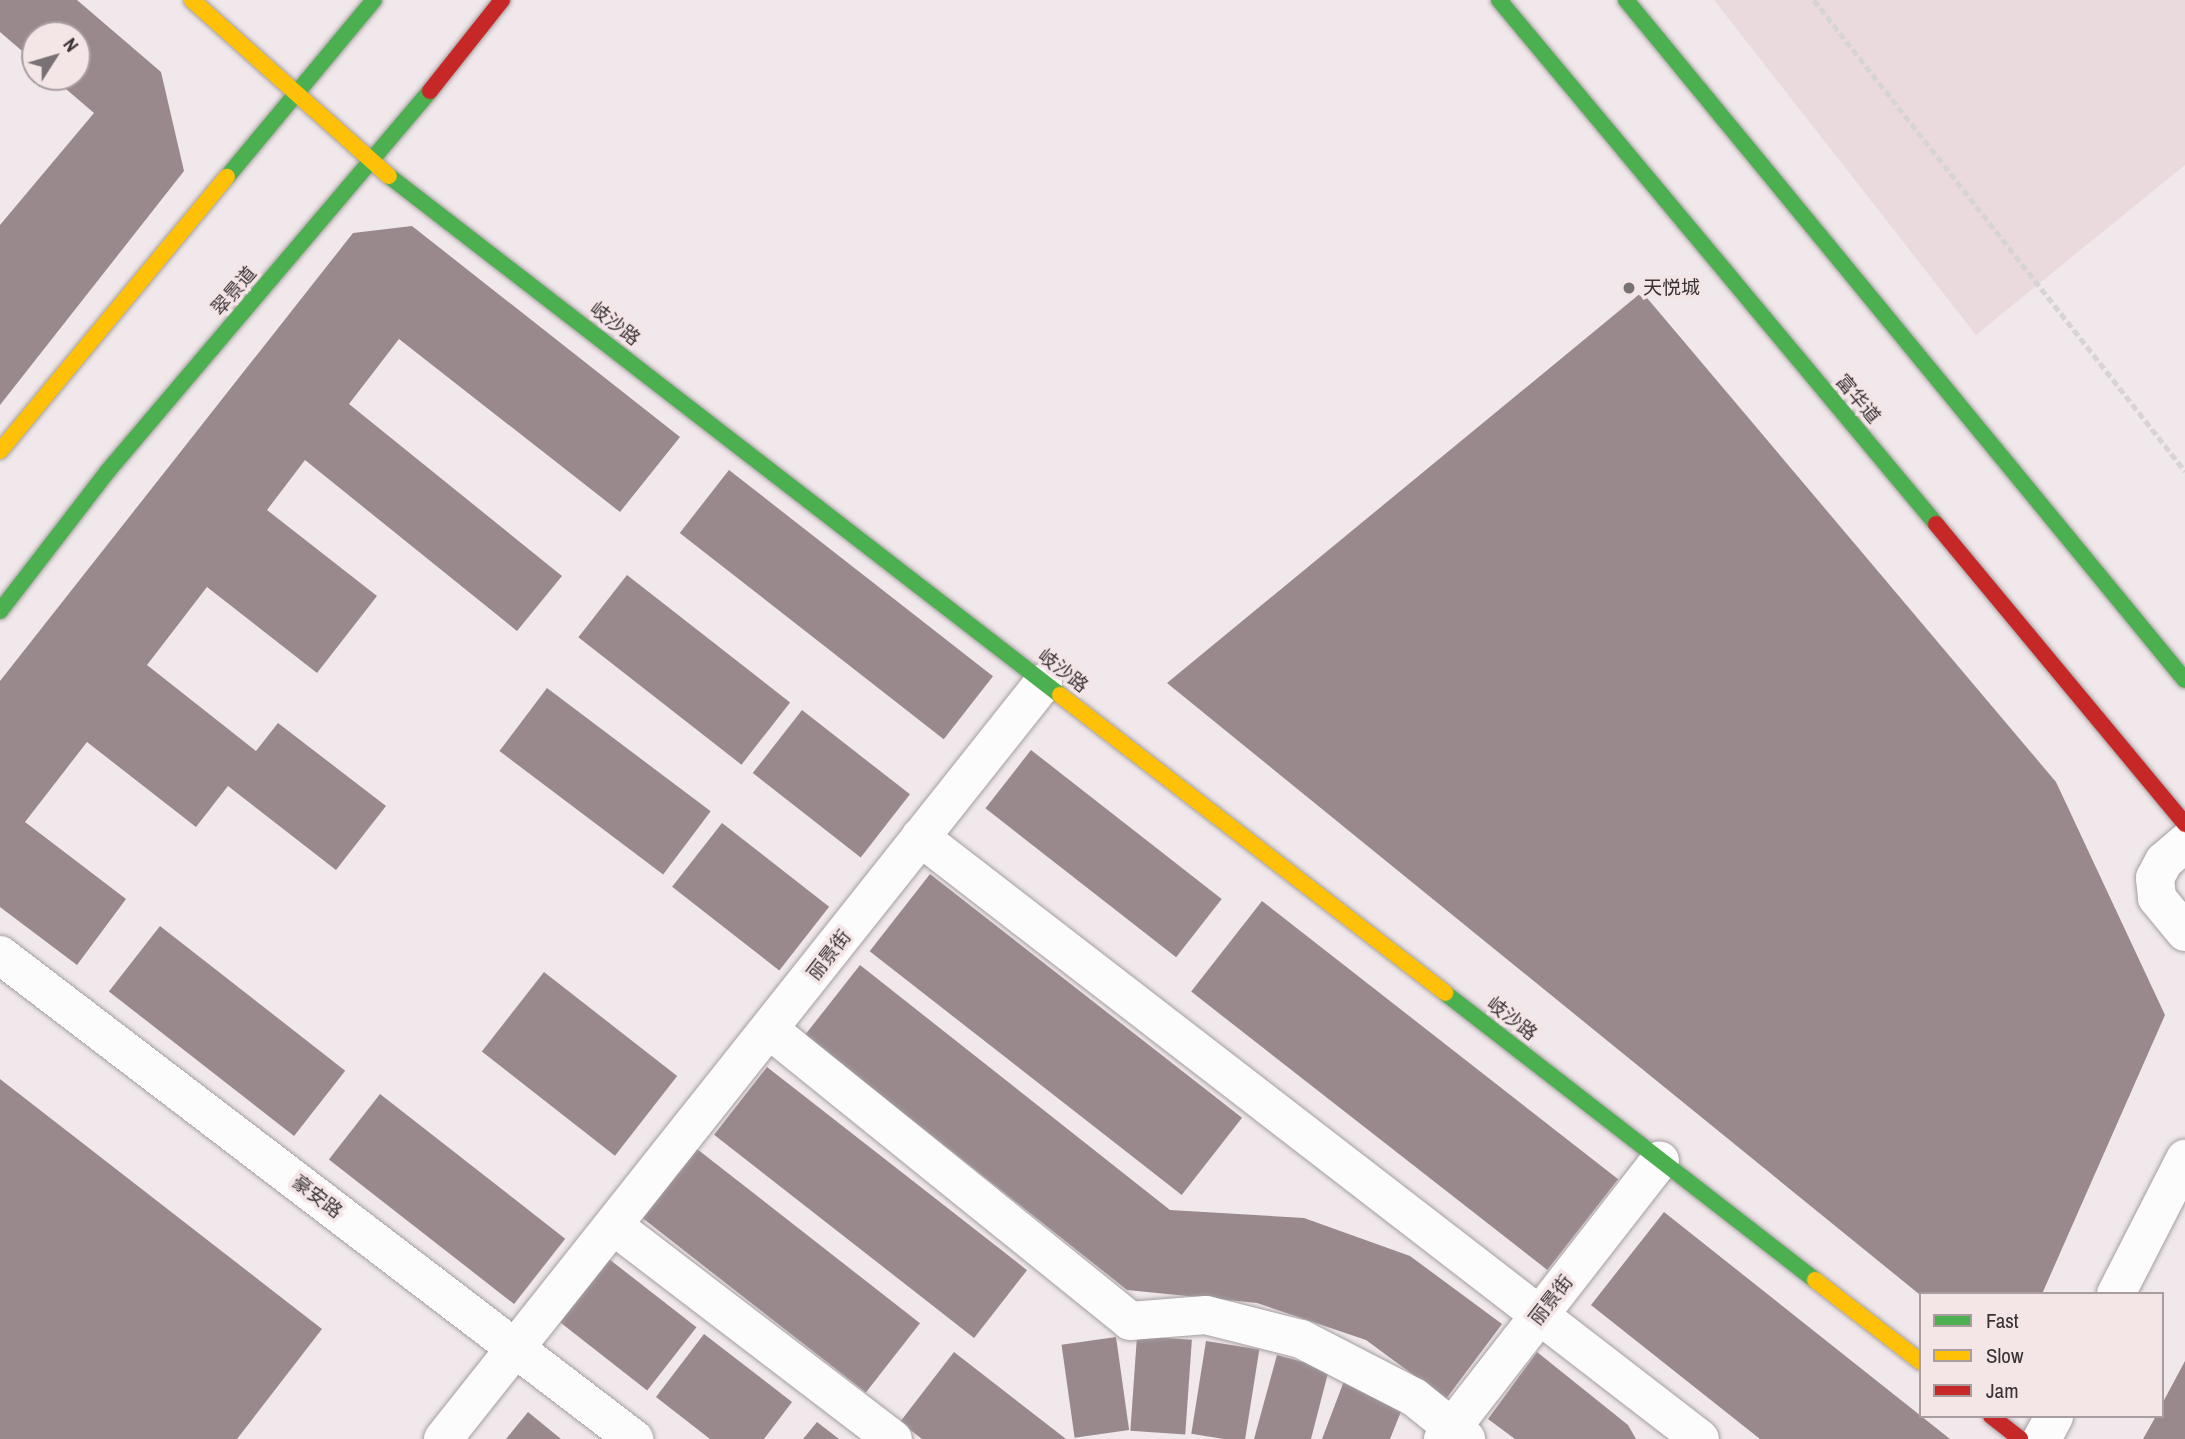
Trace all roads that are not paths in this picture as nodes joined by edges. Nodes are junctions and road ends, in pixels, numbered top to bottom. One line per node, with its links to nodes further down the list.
1 (192, 0): 6 (main road, 岐沙路)
2 (374, 0): 6 (main road)
3 (502, 0): 7 (main road, 翠景道)
4 (1499, 0): 12 (main road, 富华道)
5 (1626, 0): 10 (main road)
6 (296, 95): 7 (main road, 岐沙路); 8 (main road)
7 (372, 163): 9 (main road, 翠景道); 11 (main road, 岐沙路)
8 (0, 451)
9 (0, 611)
10 (2185, 680)
11 (1043, 682): 13 (street, 丽景街); 19 (main road, 岐沙路)
12 (2185, 824)
13 (920, 837): 17 (street, 丽景街); 22 (street)
14 (2185, 843): 15 (street)
15 (2185, 932)
16 (0, 955): 23 (street, 豪安路)
17 (771, 1031): 20 (street, 丽景街); 27 (street)
18 (2185, 1159): 21 (street)
19 (1660, 1160): 22 (street, 丽景街); 24 (main road, 岐沙路)
20 (614, 1226): 23 (street, 丽景街); 30 (street)
21 (2117, 1292)
22 (1539, 1315): 27 (street, 丽景街); 31 (street)
23 (517, 1349): 28 (street, 丽景街); 29 (street, 豪安路)
24 (1919, 1360)
25 (1994, 1418): 32 (main road)
26 (2053, 1418): 33 (street)
27 (1454, 1435)
28 (443, 1439)
29 (634, 1439)
30 (892, 1439)
31 (1700, 1439)
32 (2020, 1439)
33 (2042, 1439)

